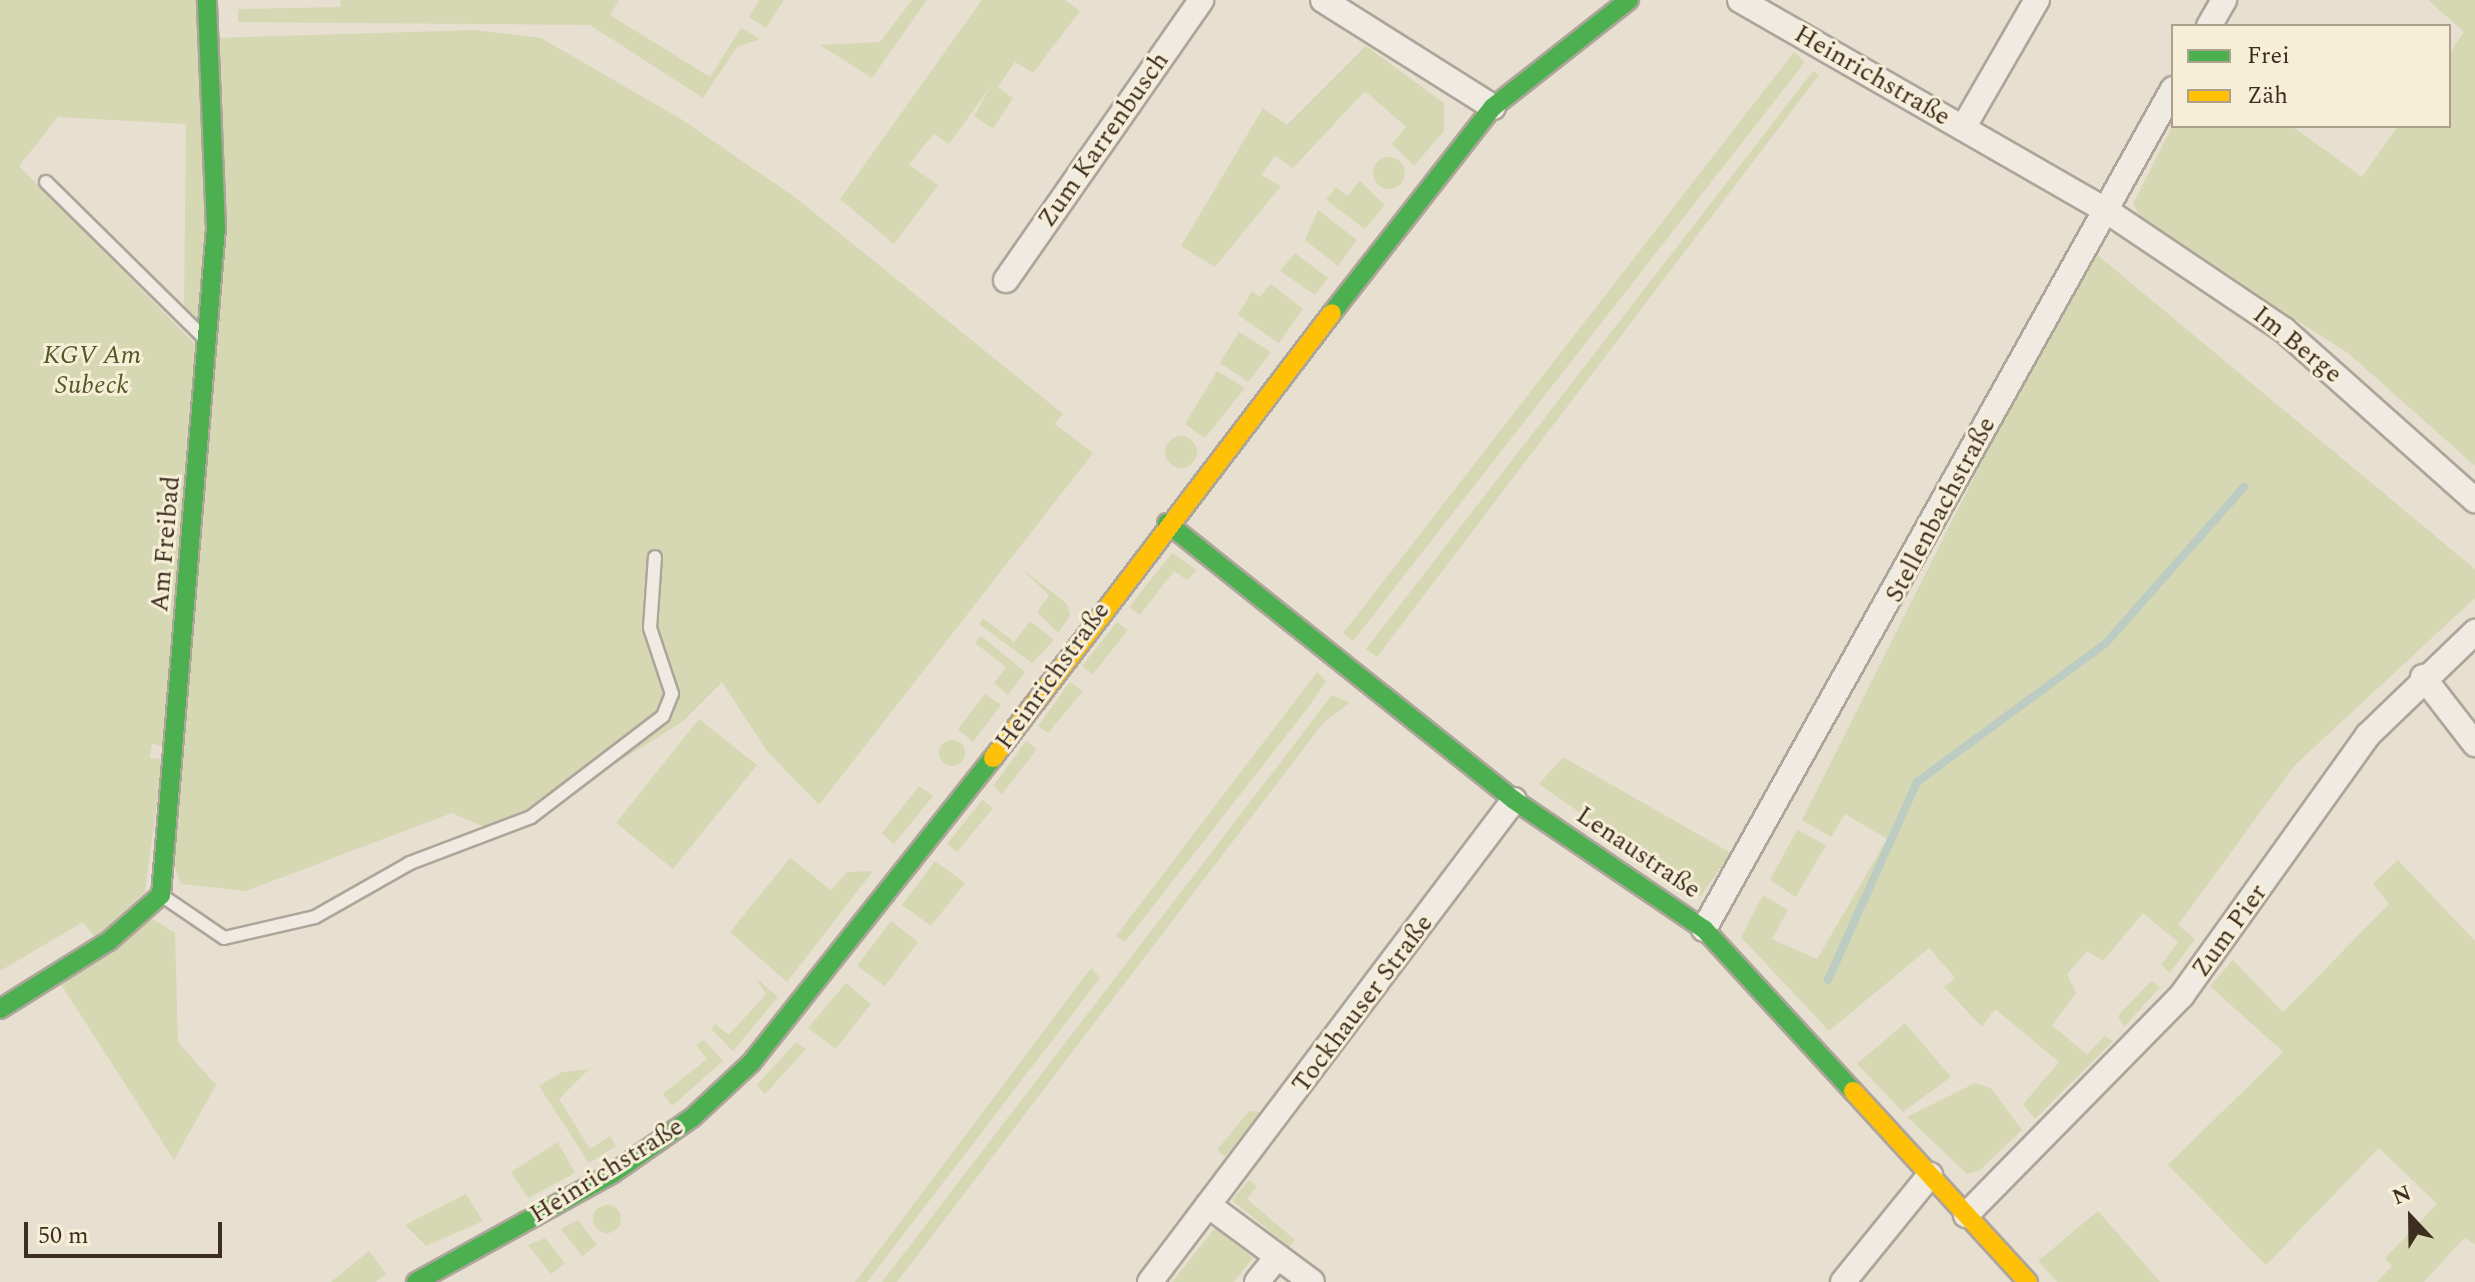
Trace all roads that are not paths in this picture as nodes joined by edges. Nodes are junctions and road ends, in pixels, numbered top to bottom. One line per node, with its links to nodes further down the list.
1 (207, 0): 15 (street, Am Freibad)
2 (1201, 0): 14 (street, Zum Karrenbusch)
3 (1323, 0): 10 (street)
4 (1629, 0): 10 (street, Heinrichstraße)
5 (1740, 0): 11 (street, Heinrichstraße)
6 (2037, 0): 11 (street, Heinrichstraße)
7 (2224, 0): 8 (street)
8 (2210, 24)
9 (2171, 92): 13 (street, Stellenbachstraße)
10 (1493, 107): 17 (street, Heinrichstraße)
11 (1963, 128): 13 (street, Heinrichstraße)
12 (46, 182): 15 (lane)
13 (2104, 209): 16 (street, Im Berge); 24 (street, Stellenbachstraße)
14 (1006, 280)
15 (207, 341): 23 (street, Am Freibad)
16 (2475, 500)
17 (1167, 523): 22 (street, Lenaustraße); 30 (street, Heinrichstraße)
18 (655, 557): 23 (lane)
19 (2475, 632): 20 (street, Zum Pier)
20 (2423, 677): 21 (street); 28 (street, Zum Pier)
21 (2475, 744)
22 (1514, 800): 24 (street, Lenaustraße); 27 (street, Tockhauser Straße)
23 (161, 895): 25 (street)
24 (1704, 929): 26 (street, Lenaustraße)
25 (0, 1009)
26 (1930, 1175): 28 (street, Lenaustraße); 34 (street)
27 (1208, 1205): 29 (street); 31 (street, Tockhauser Straße)
28 (1966, 1215): 35 (street, Lenaustraße)
29 (1277, 1257): 32 (street); 33 (street)
30 (416, 1282)
31 (1150, 1282)
32 (1257, 1282)
33 (1312, 1282)
34 (1843, 1282)
35 (2028, 1282)

